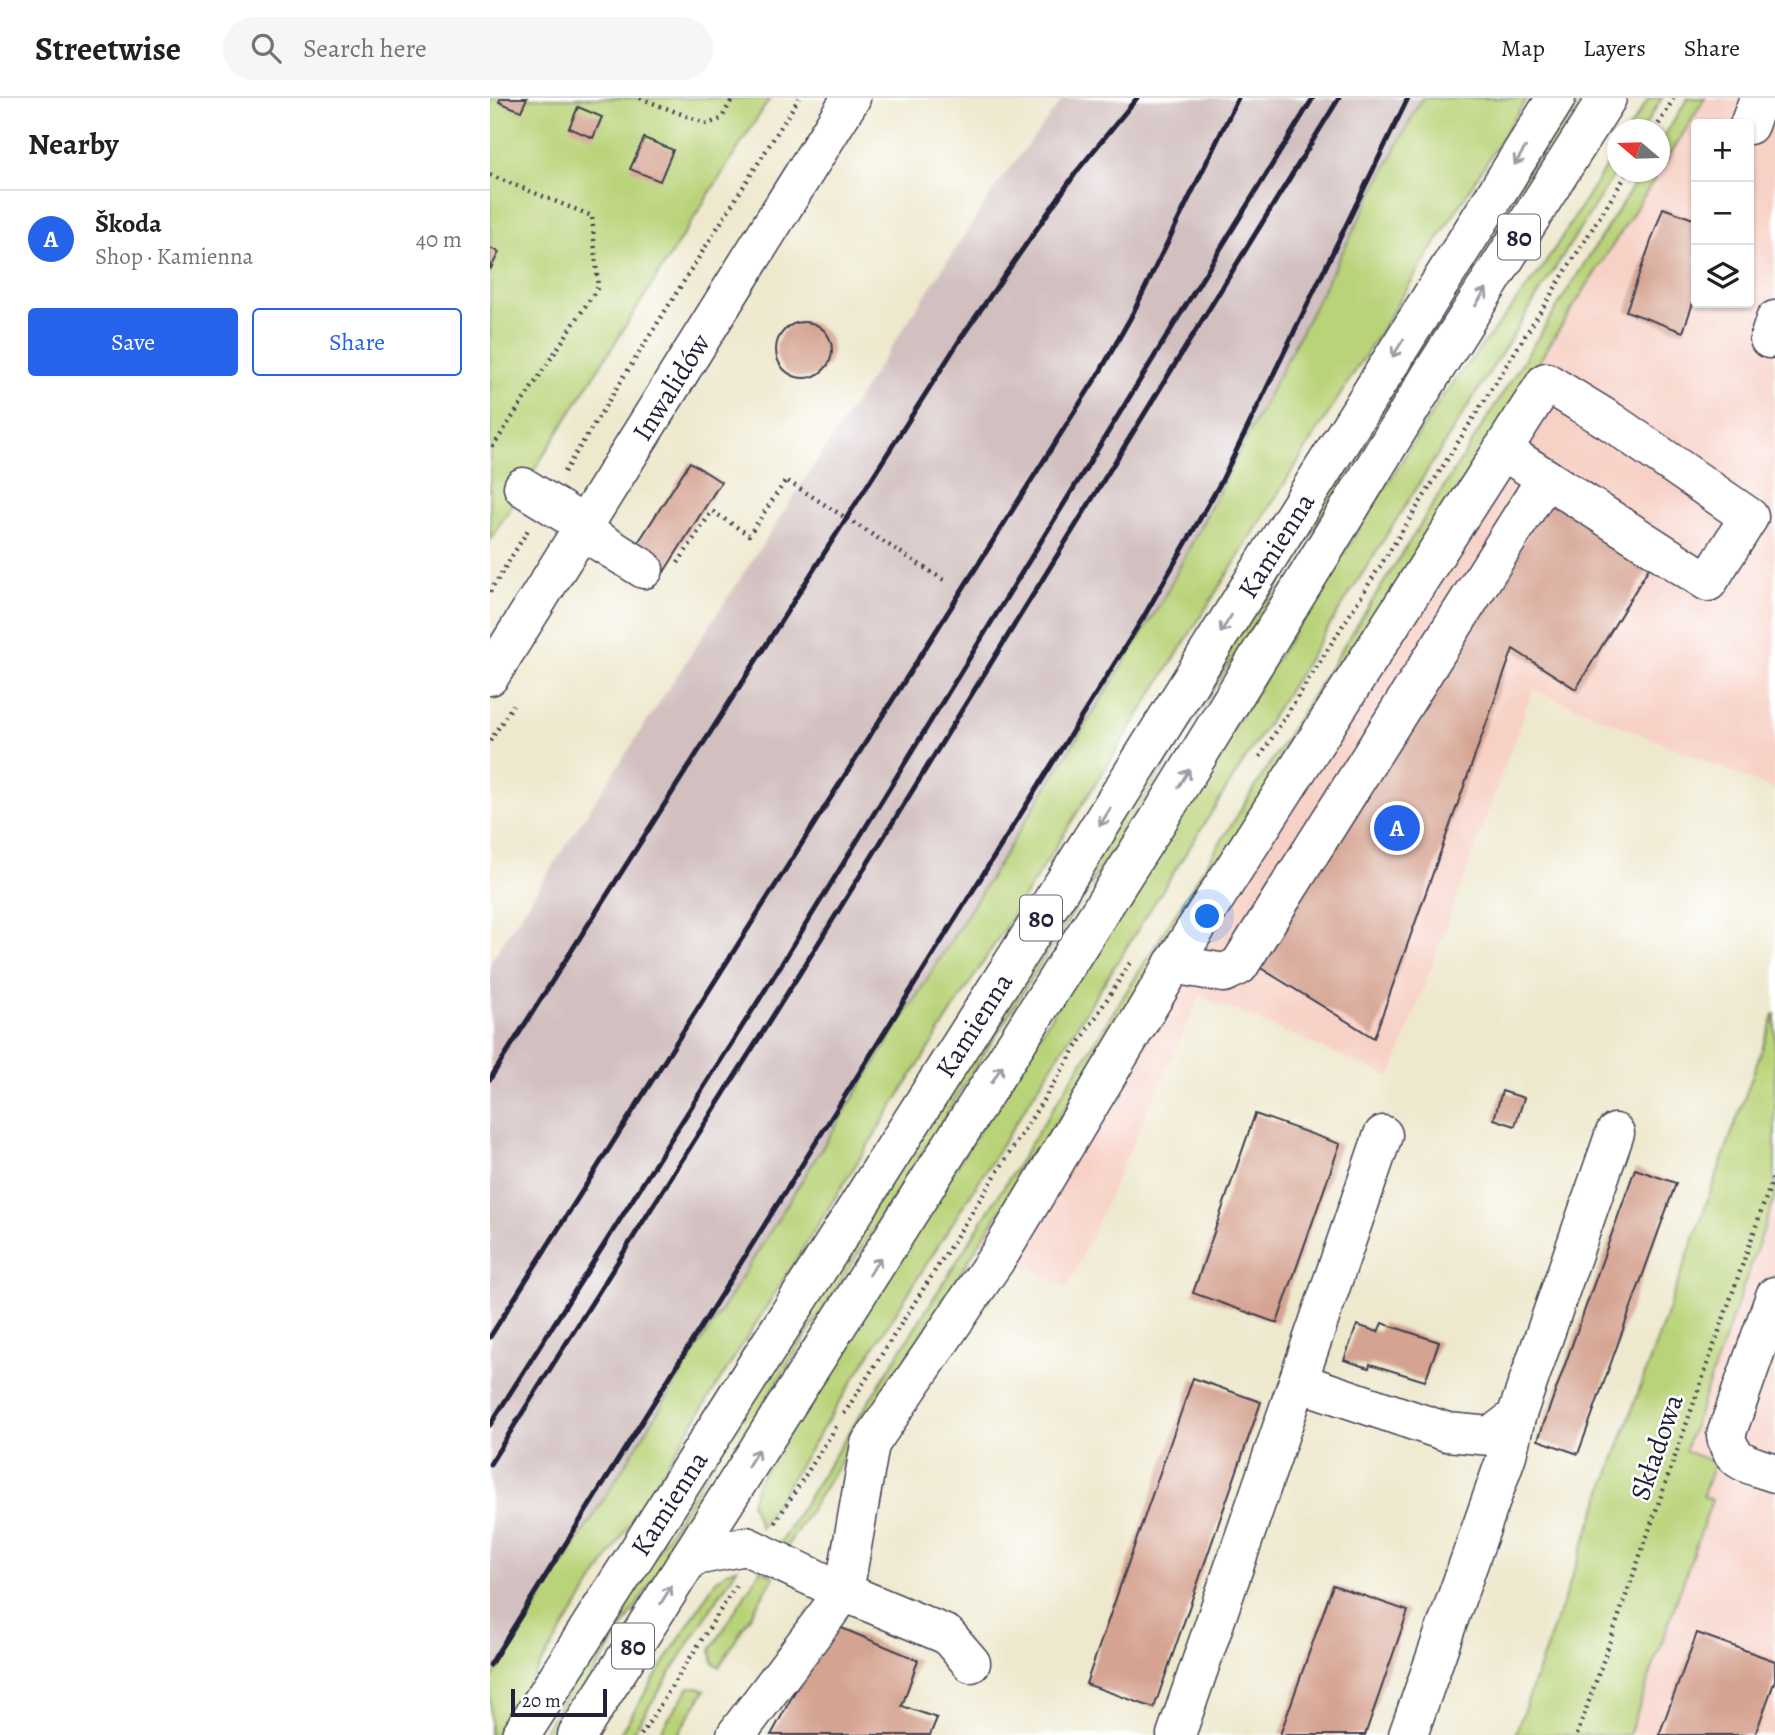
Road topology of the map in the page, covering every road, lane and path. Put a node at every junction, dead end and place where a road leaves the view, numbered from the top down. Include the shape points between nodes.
1 (640, 98) edge
2 (733, 98) edge
3 (799, 98) edge
4 (851, 98) edge
5 (1556, 98) edge
6 (1607, 98) edge
7 (1674, 98) edge
8 (1759, 98) edge
9 (1662, 119) edge
10 (1751, 119) edge
11 (490, 175) edge
12 (1502, 450) junction
13 (490, 451) edge
14 (1546, 478) junction
15 (534, 494) junction
16 (583, 528) junction
17 (644, 569) joint
18 (944, 580) dead end
19 (490, 592) edge
20 (490, 676) edge
21 (1173, 964) junction
22 (1615, 1133) dead end
23 (1383, 1135) dead end
24 (1775, 1172) edge
25 (1775, 1296) edge
26 (1298, 1382) junction
27 (1516, 1417) junction
28 (1775, 1473) edge
29 (729, 1495) junction
30 (746, 1546) junction
31 (690, 1557) junction
32 (844, 1592) junction
33 (971, 1663) dead end
34 (521, 1735) edge
35 (577, 1735) edge
36 (736, 1735) edge
37 (1176, 1735) edge
38 (1408, 1735) edge
39 (1577, 1735) edge

1 - 2 path via 707,124 721,119
3 - 15 path
4 - 16 main road, Inwalidów
5 -> 34 main road, Kamienna / 80 via 1074,867
29 -> 6 main road, Kamienna / 80 via 1155,826
7 - 9 path
8 - 10 main road
11 - 13 path via 592,216 598,287
12 - 14 main road
12 - 14 main road via 1546,382 1749,517 1708,582
12 - 21 main road
14 - 21 main road via 1239,966 1224,974
15 - 16 main road
15 - 19 path
16 - 17 main road
16 - 20 main road, Inwalidów
17 - 18 path via 665,582 712,512 749,535 786,480
21 - 32 main road via 1001,1252 870,1444
22 - 27 main road
23 - 26 main road
24 - 39 path, Składowa
25 - 28 main road via 1726,1434 1735,1459
26 - 27 main road via 1447,1432 1491,1436
26 - 37 main road
27 - 38 main road via 1507,1455
29 - 30 main road
29 - 31 main road, Kamienna / 80
30 - 31 main road
30 - 32 main road
35 -> 31 main road, Kamienna / 80
32 - 33 main road via 947,1635
32 - 36 main road

